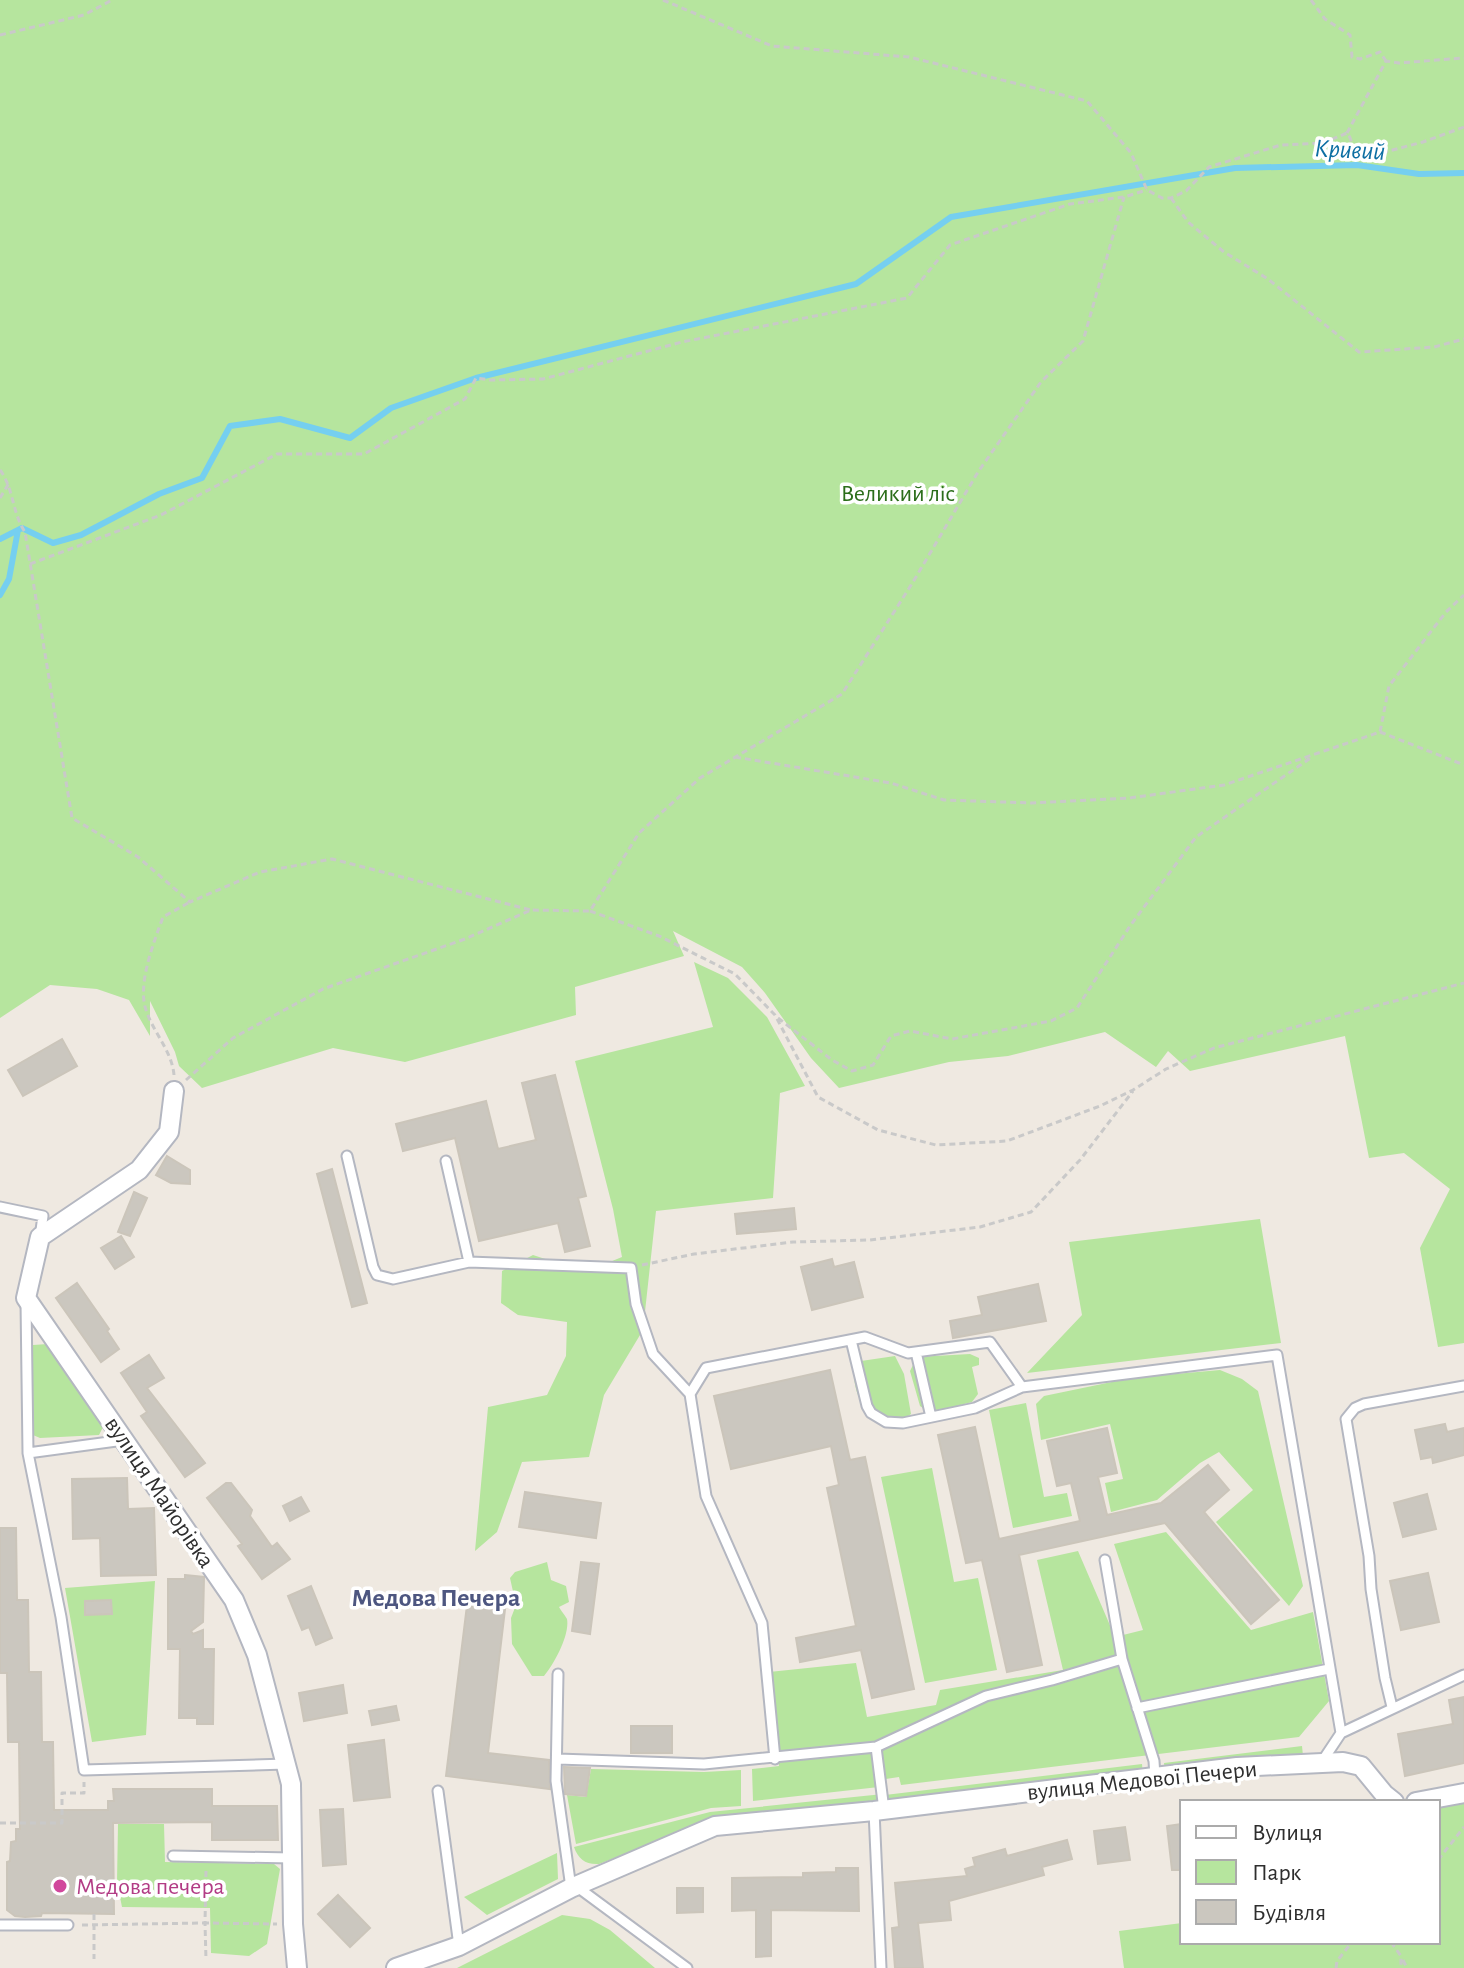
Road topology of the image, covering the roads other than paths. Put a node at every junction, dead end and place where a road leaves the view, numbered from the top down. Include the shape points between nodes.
1 (174, 1091) road end
2 (347, 1156) dead end
3 (446, 1161) dead end
4 (0, 1207) edge
5 (40, 1237) junction
6 (469, 1262) junction
7 (26, 1298) junction
8 (851, 1340) junction
9 (916, 1352) junction
10 (1464, 1386) edge
11 (1022, 1387) junction
12 (690, 1394) junction
13 (931, 1417) junction
14 (125, 1440) junction
15 (28, 1453) junction
16 (1105, 1560) dead end
17 (1122, 1659) junction
18 (1329, 1669) junction
19 (558, 1674) dead end
20 (1464, 1675) edge
21 (1392, 1707) junction
22 (1137, 1708) junction
23 (1341, 1733) junction
24 (876, 1747) junction
25 (558, 1759) junction
26 (775, 1759) junction
27 (1321, 1763) junction
28 (286, 1764) junction
29 (1155, 1777) junction
30 (438, 1791) dead end
31 (1464, 1793) edge
32 (1392, 1800) edge
33 (1427, 1800) edge
34 (879, 1810) junction
35 (173, 1856) dead end
36 (292, 1858) junction
37 (573, 1887) junction
38 (0, 1925) edge
39 (68, 1925) road end
40 (459, 1946) junction
41 (297, 1968) edge
42 (396, 1968) edge
43 (687, 1968) edge
44 (881, 1968) edge

1 - 5 street via 169,1132 139,1170
2 - 6 lane via 377,1275 393,1279
3 - 6 lane
4 - 5 lane via 43,1216
5 - 7 street
6 - 12 lane via 631,1268 636,1304 653,1354
7 - 14 street, вулиця Майорівка
7 - 15 lane
8 - 9 lane via 865,1337
8 - 12 lane via 706,1368
8 - 13 lane via 871,1413 894,1424
9 - 11 lane via 990,1342
9 - 13 lane
10 - 21 lane via 1364,1404 1346,1419
11 - 13 lane via 975,1408
11 - 18 lane via 1277,1355
12 - 26 lane via 706,1496 762,1623
14 - 15 lane
14 - 28 street, вулиця Майорівка via 234,1600 257,1655
15 - 28 lane via 84,1770
16 - 17 lane
17 - 22 lane
17 - 24 lane via 986,1696
18 - 22 lane
18 - 23 lane
19 - 25 lane
20 - 21 lane
21 - 23 lane
22 - 29 lane
23 - 27 lane
24 - 26 lane
24 - 34 lane
25 - 26 lane via 704,1764
25 - 37 lane via 556,1781
27 - 29 street, вулиця Медової Печери
27 - 32 street, вулиця Медової Печери via 1361,1766
28 - 36 street, вулиця Майорівка
29 - 34 street, вулиця Медової Печери
30 - 40 lane
31 - 33 street
34 - 37 street, вулиця Медової Печери via 715,1826
34 - 44 lane
35 - 36 lane
36 - 41 street, вулиця Майорівка
37 - 40 street, вулиця Медової Печери
37 - 43 lane
38 - 39 lane
40 - 42 street, вулиця Медової Печери

